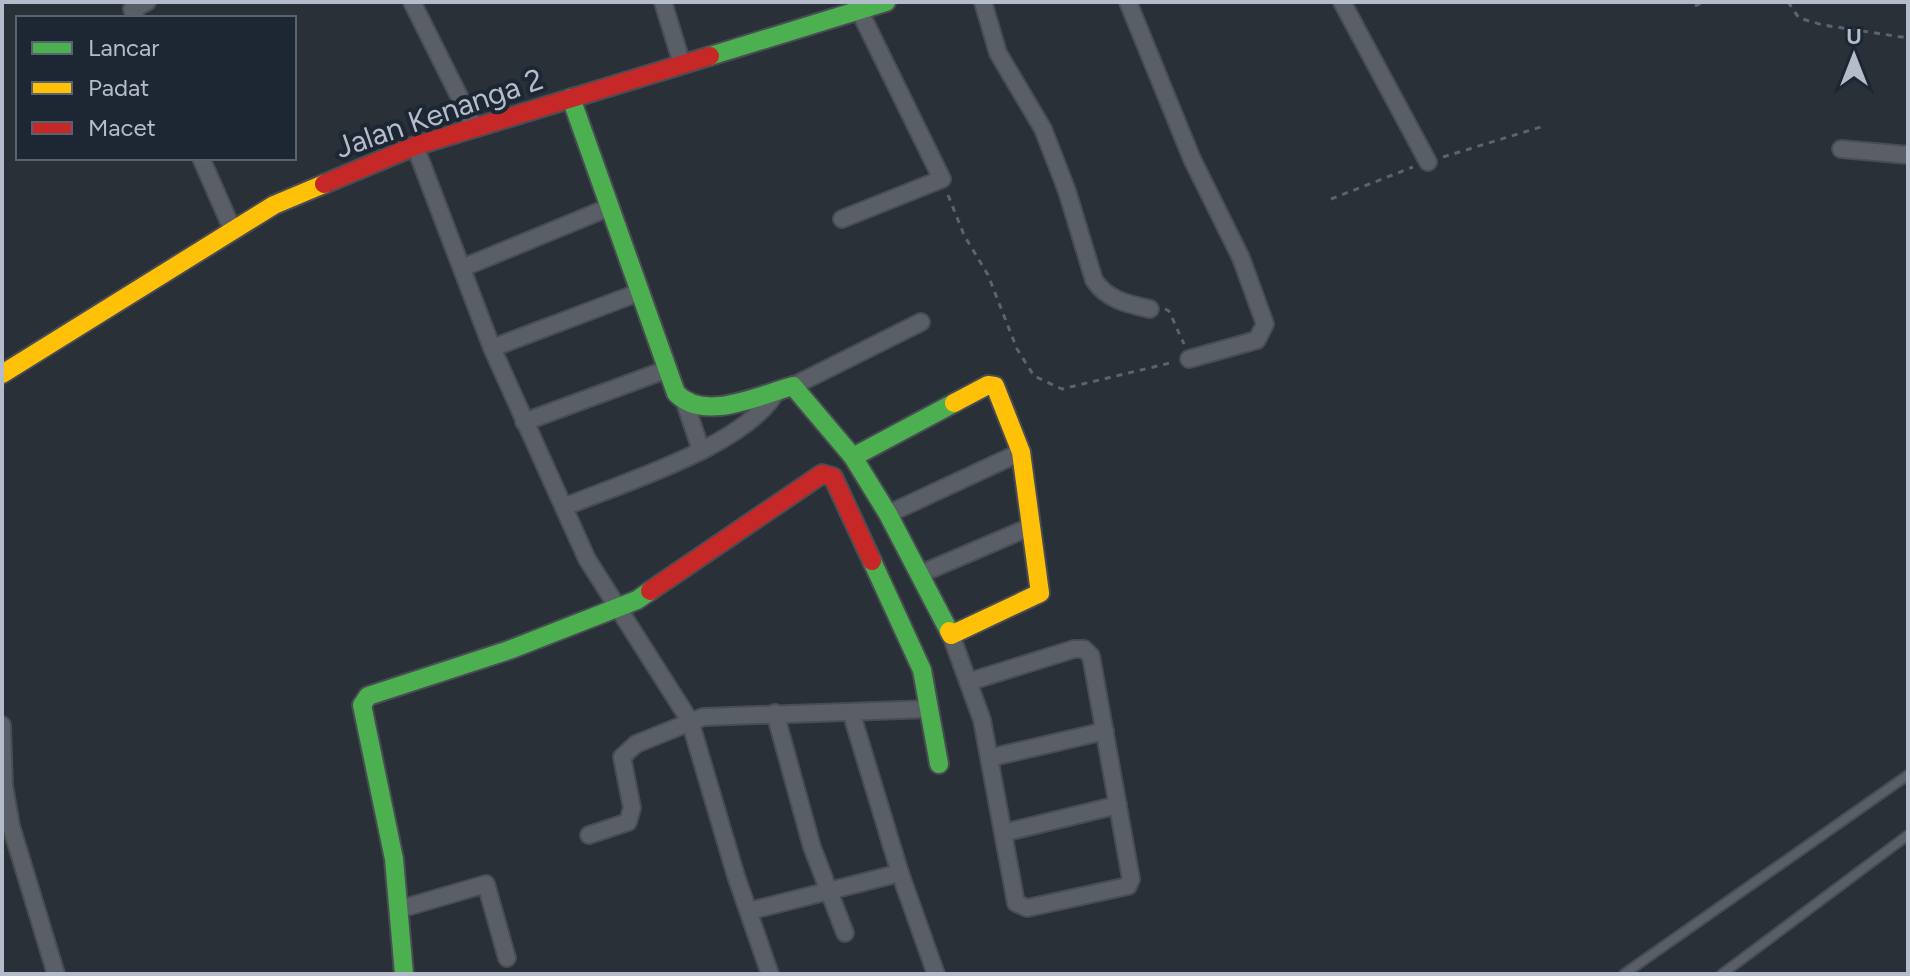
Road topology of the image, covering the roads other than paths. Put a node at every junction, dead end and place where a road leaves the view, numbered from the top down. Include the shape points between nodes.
1 (412, 2) edge
2 (663, 2) edge
3 (886, 2) edge
4 (983, 2) edge
5 (1128, 2) edge
6 (1342, 2) edge
7 (859, 10) junction
8 (682, 64) junction
9 (571, 98) junction
10 (475, 128) junction
11 (415, 146) junction
12 (1841, 149) dead end
13 (1908, 155) edge
14 (202, 160) edge
15 (1428, 162) road end
16 (610, 207) junction
17 (842, 219) dead end
18 (233, 231) junction
19 (462, 268) junction
20 (640, 292) junction
21 (1150, 309) road end
22 (921, 322) dead end
23 (492, 348) junction
24 (1189, 359) road end
25 (668, 369) junction
26 (2, 374) edge
27 (785, 388) junction
28 (685, 403) junction
29 (524, 422) junction
30 (701, 450) junction
31 (1021, 452) junction
32 (853, 457) junction
33 (564, 507) junction
34 (888, 514) junction
35 (1030, 527) junction
36 (920, 574) junction
37 (616, 607) junction
38 (951, 635) junction
39 (968, 682) junction
40 (929, 709) junction
41 (851, 712) junction
42 (775, 713) junction
43 (690, 721) junction
44 (2, 725) edge
45 (1105, 731) junction
46 (989, 758) junction
47 (939, 764) dead end
48 (1908, 775) edge
49 (1118, 805) junction
50 (1003, 833) junction
51 (589, 835) dead end
52 (1908, 835) edge
53 (900, 873) junction
54 (830, 892) junction
55 (400, 909) junction
56 (749, 911) junction
57 (845, 933) dead end
58 (507, 958) dead end
59 (56, 974) edge
60 (404, 974) edge
61 (770, 974) edge
62 (936, 974) edge
63 (1624, 974) edge
64 (1722, 974) edge

1 - 10 street
2 - 8 street
3 - 7 street, Jalan Kenanga 2
4 - 21 street via 998,53 1043,129 1063,178 1094,280 1116,300
5 - 24 street via 1265,324 1257,340
6 - 15 street
7 - 8 street, Jalan Kenanga 2
7 - 17 street via 942,179
8 - 9 street, Jalan Kenanga 2
9 - 10 street, Jalan Kenanga 2
9 - 16 street
10 - 11 street, Jalan Kenanga 2
11 - 18 street, Jalan Kenanga 2 via 305,189
11 - 19 street
12 - 13 street
14 - 18 street
16 - 19 street
16 - 20 street
18 - 26 street, Jalan Kenanga 2
19 - 23 street
20 - 23 street
20 - 25 street
22 - 27 street
23 - 29 street
25 - 28 street
25 - 29 street
27 - 28 street via 703,409
27 - 30 street via 751,423
27 - 32 street
28 - 30 street
29 - 33 street
30 - 33 street
31 - 32 street via 992,384
31 - 34 street
31 - 35 street
32 - 34 street
33 - 37 street
34 - 36 street
35 - 36 street
35 - 38 street via 1040,593
36 - 38 street
37 - 40 street via 637,600 829,474 922,670
37 - 43 street
37 - 55 street via 509,650 368,696 362,705 381,780
38 - 39 street
39 - 45 street via 1084,649 1091,656
39 - 46 street
40 - 41 street
40 - 47 street
41 - 42 street
41 - 53 street
42 - 43 street
42 - 54 street
43 - 51 street via 625,751 631,816 623,826
43 - 56 street
44 - 59 street via 11,826
45 - 46 street
45 - 49 street
46 - 50 street
48 - 63 lane
49 - 50 street
49 - 50 street via 1131,879 1123,888 1021,907
52 - 64 lane
53 - 54 street
53 - 62 street
54 - 56 street
54 - 57 street
55 - 58 street via 486,884
55 - 60 street
56 - 61 street

